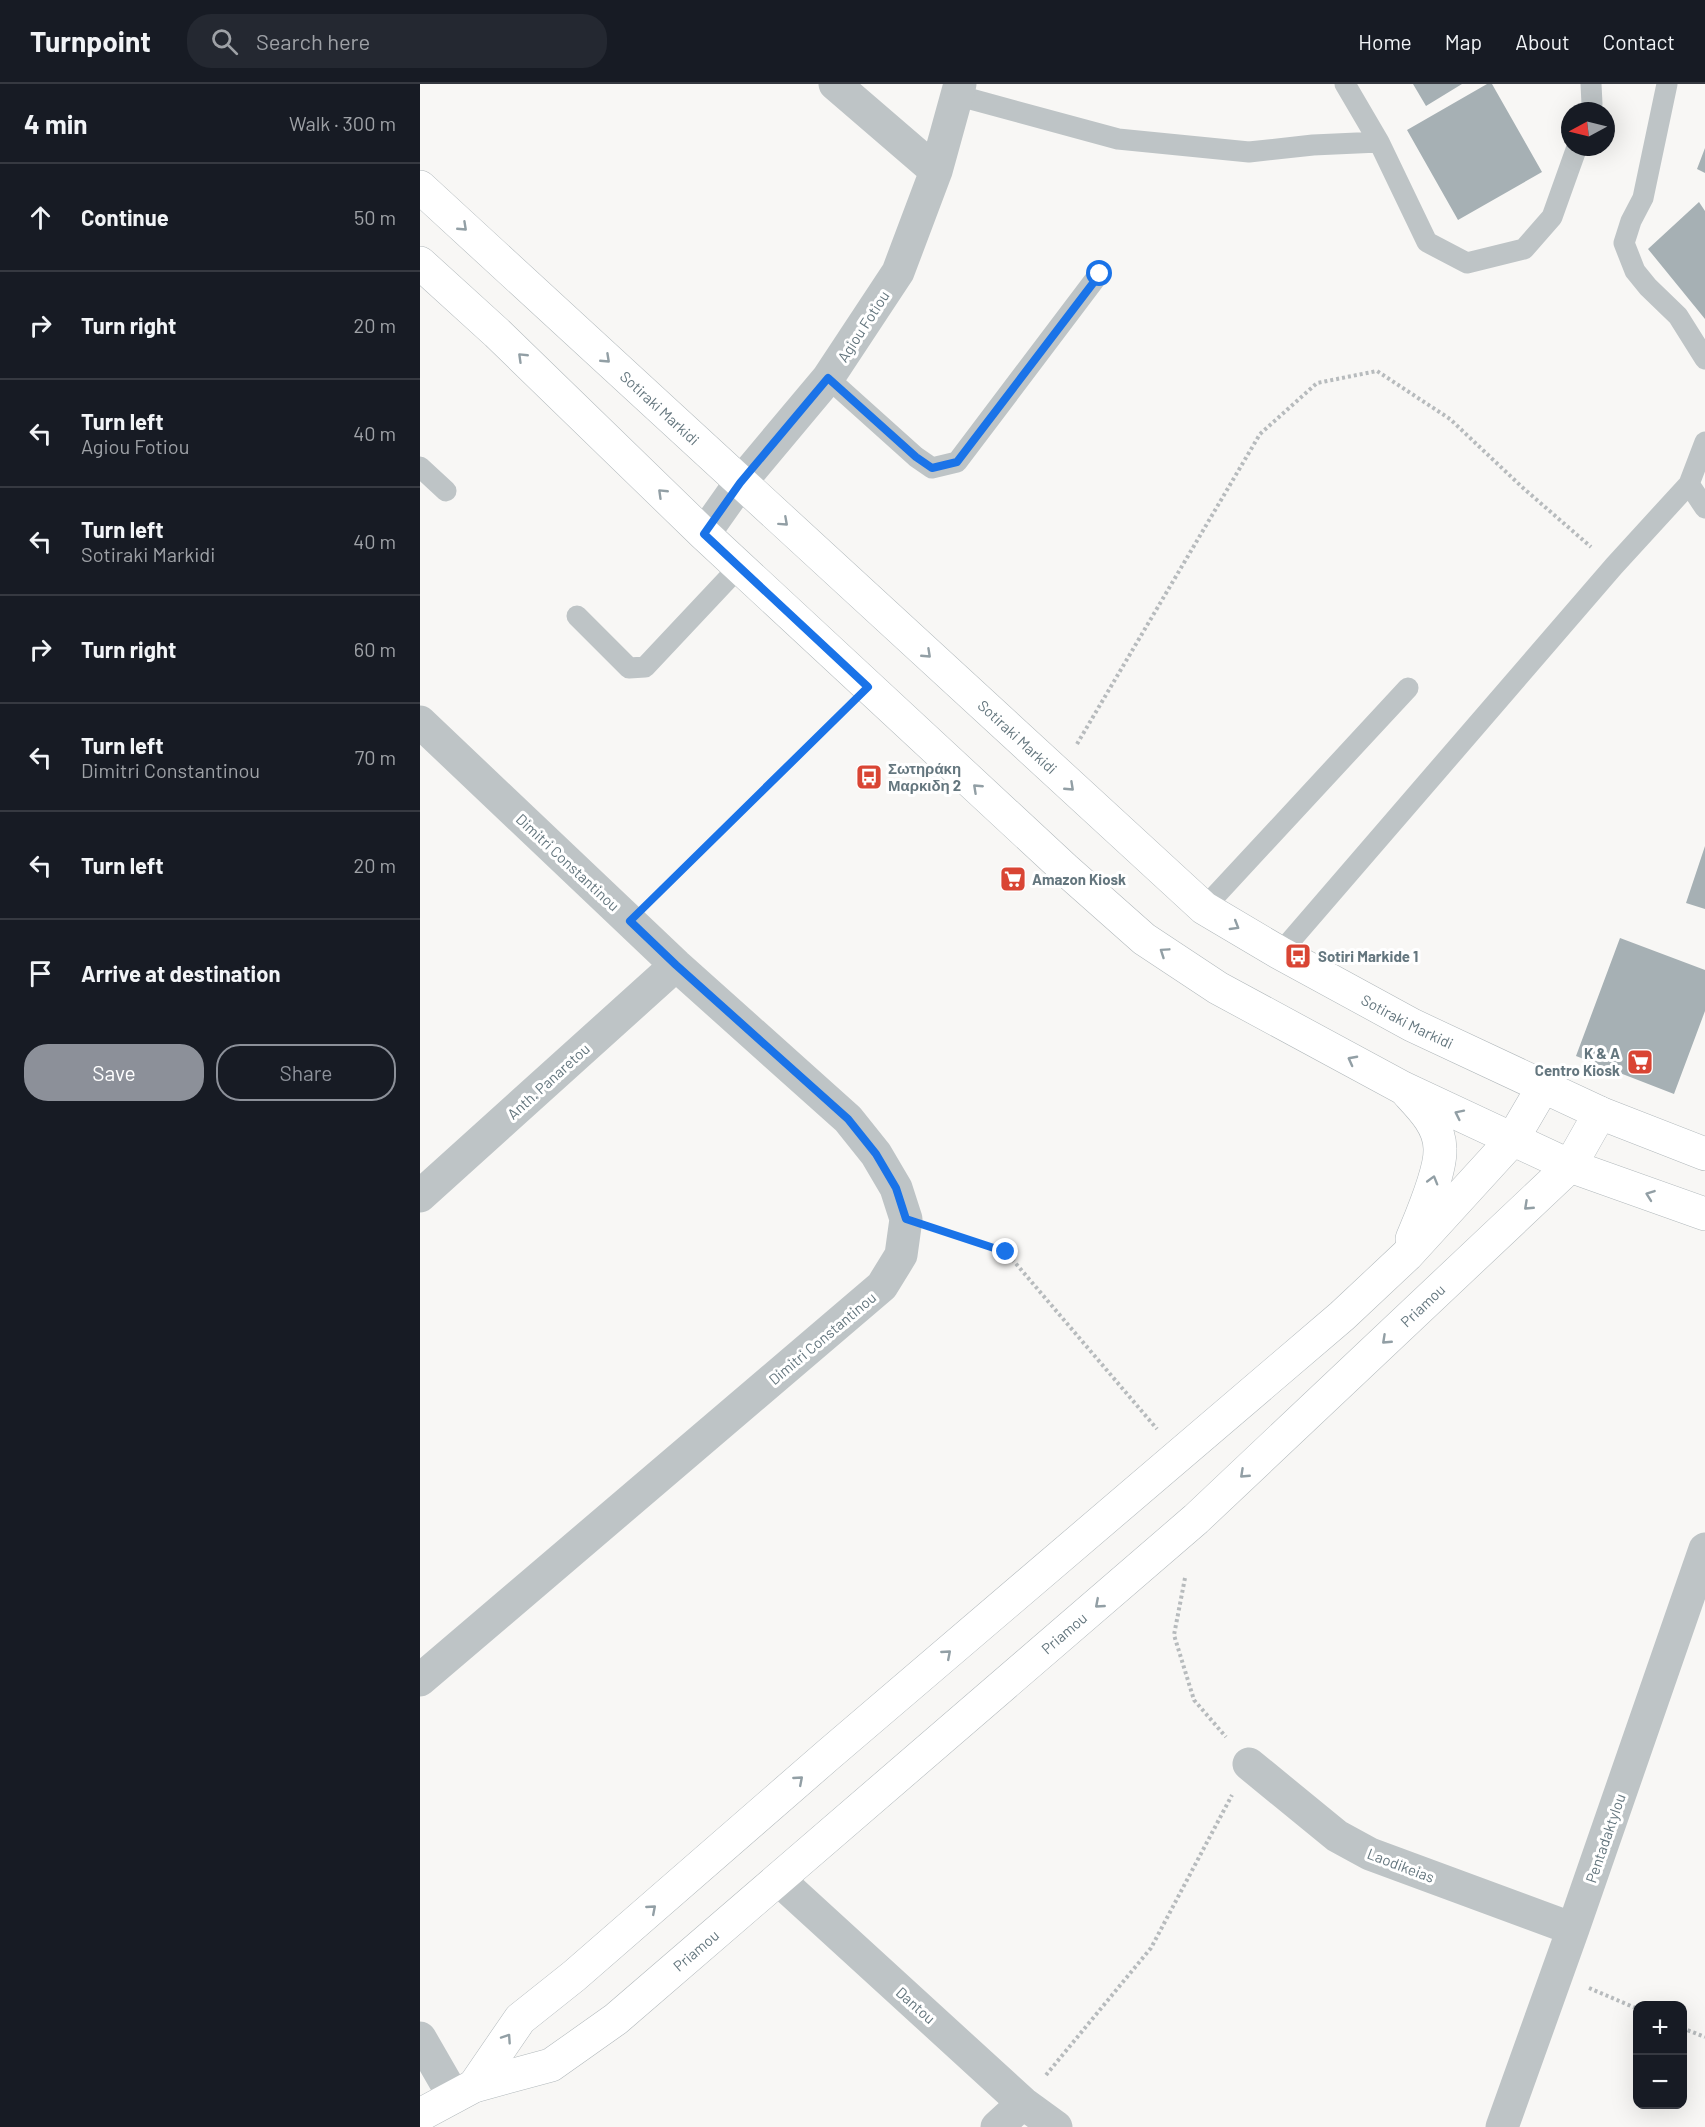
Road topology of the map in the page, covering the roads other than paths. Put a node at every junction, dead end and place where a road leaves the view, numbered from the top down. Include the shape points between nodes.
1 (835, 84) edge
2 (1345, 84) edge
3 (1591, 84) edge
4 (1667, 84) edge
5 (958, 89) edge
6 (1592, 102) edge
7 (1379, 142) junction
8 (1574, 156) edge
9 (936, 171) junction
10 (420, 187) edge
11 (424, 274) edge
12 (1100, 274) dead end
13 (1705, 359) edge
14 (828, 378) junction
15 (1705, 442) edge
16 (420, 467) edge
17 (740, 483) junction
18 (1689, 484) junction
19 (446, 491) dead end
20 (1705, 508) edge
21 (704, 534) junction
22 (739, 567) junction
23 (577, 616) dead end
24 (1408, 688) dead end
25 (420, 722) edge
26 (1204, 908) junction
27 (1280, 953) junction
28 (676, 965) junction
29 (1543, 1087) junction
30 (1403, 1088) junction
31 (1600, 1113) junction
32 (1512, 1140) junction
33 (1705, 1154) edge
34 (1570, 1166) junction
35 (420, 1196) edge
36 (1705, 1214) edge
37 (1407, 1255) junction
38 (1705, 1548) edge
39 (420, 1680) edge
40 (1249, 1764) road end
41 (779, 1880) junction
42 (1573, 1929) junction
43 (420, 2038) edge
44 (464, 2092) junction
45 (1023, 2103) junction
46 (420, 2115) edge
47 (997, 2127) edge
48 (1056, 2127) edge
49 (1502, 2127) edge

1 - 9 street
2 - 7 lane
3 - 6 lane
4 - 13 lane via 1643,198 1624,243 1635,271 1678,316
5 - 7 lane via 1118,139 1249,152
5 - 9 street, Agiou Fotiou
7 - 8 lane via 1427,242 1467,262 1524,249 1552,217
9 - 14 street, Agiou Fotiou via 898,272
10 -> 17 street, Sotiraki Markidi
21 -> 11 street via 497,333
12 - 14 lane via 957,462 932,468
14 - 17 street, Agiou Fotiou
15 - 18 lane
16 - 19 lane
17 - 21 street, Agiou Fotiou
17 -> 26 street, Sotiraki Markidi
18 - 20 lane
18 - 27 lane
21 - 22 street
22 - 23 lane via 645,667 629,668
30 -> 22 street via 1218,988 1144,939
24 - 26 lane
25 - 28 street, Dimitri Constantinou
26 -> 27 street, Sotiraki Markidi
27 - 29 street, Sotiraki Markidi via 1412,1025
28 - 35 street, Anth. Panaretou
28 - 39 street, Dimitri Constantinou via 848,1119 876,1154 896,1188 906,1219 901,1255 882,1286
29 - 31 street, Sotiraki Markidi
29 - 32 street, Priamou
32 -> 30 street
37 -> 30 street via 1434,1180 1440,1149 1435,1127
31 - 33 street, Sotiraki Markidi
31 - 34 street, Priamou
32 - 34 street
32 - 37 street, Priamou
36 -> 34 street
34 -> 41 street, Priamou via 1196,1520
44 -> 37 street, Priamou via 520,2019 1342,1316
38 - 42 street, Pentadaktylou
40 - 42 street, Laodikeias via 1337,1836 1370,1854
41 - 44 street, Priamou via 616,2019 551,2065
41 - 45 street, Dantou
42 - 49 street, Pentadaktylou
43 - 44 street
44 - 46 street, Priamou
45 - 47 street
45 - 48 street, Dantou

